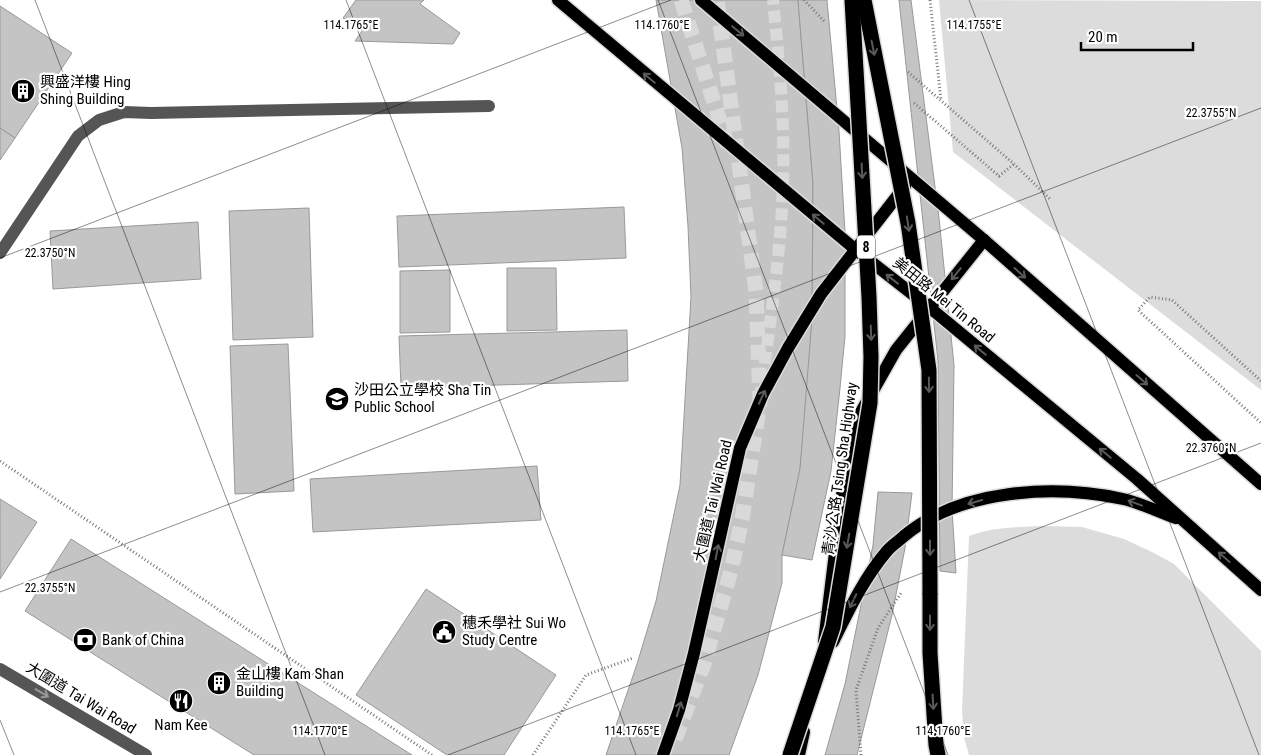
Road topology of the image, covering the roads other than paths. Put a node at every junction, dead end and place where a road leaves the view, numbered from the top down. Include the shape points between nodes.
1 (558, 0) edge
2 (700, 0) edge
3 (852, 0) edge
4 (864, 0) edge
5 (489, 106) dead end
6 (911, 178) junction
7 (984, 240) junction
8 (856, 250) junction
9 (0, 253) edge
10 (929, 307) junction
11 (1261, 484) edge
12 (1181, 520) junction
13 (1261, 590) edge
14 (821, 668) junction
15 (0, 669) edge
16 (146, 755) edge
17 (662, 755) edge
18 (790, 755) edge
19 (798, 755) edge
20 (938, 755) edge

8 -> 1 main road, 美田路 Mei Tin Road
2 -> 6 main road
3 -> 18 highway, 青沙公路 Tsing Sha Highway / 8, bridge via 869,298 870,403 833,627
4 -> 20 highway, bridge via 908,223 929,370 930,653
5 - 9 street via 124,112 99,120 78,136
6 - 7 main road
6 - 8 main road, 大圍道 Tai Wai Road
7 -> 10 main road
7 -> 11 main road
10 -> 8 main road, 美田路 Mei Tin Road
17 -> 8 main road, 大圍道 Tai Wai Road via 679,710 694,653 740,448 763,394 788,348 821,294
12 -> 10 main road, 美田路 Mei Tin Road via 1137,479
10 - 14 main road via 896,350 861,412 844,479
13 -> 12 main road, 美田路 Mei Tin Road
12 -> 14 main road via 1124,500 1080,492 1035,492 992,497 947,510 920,523 888,549 859,588
14 - 19 main road
15 -> 16 street, 大圍道 Tai Wai Road

